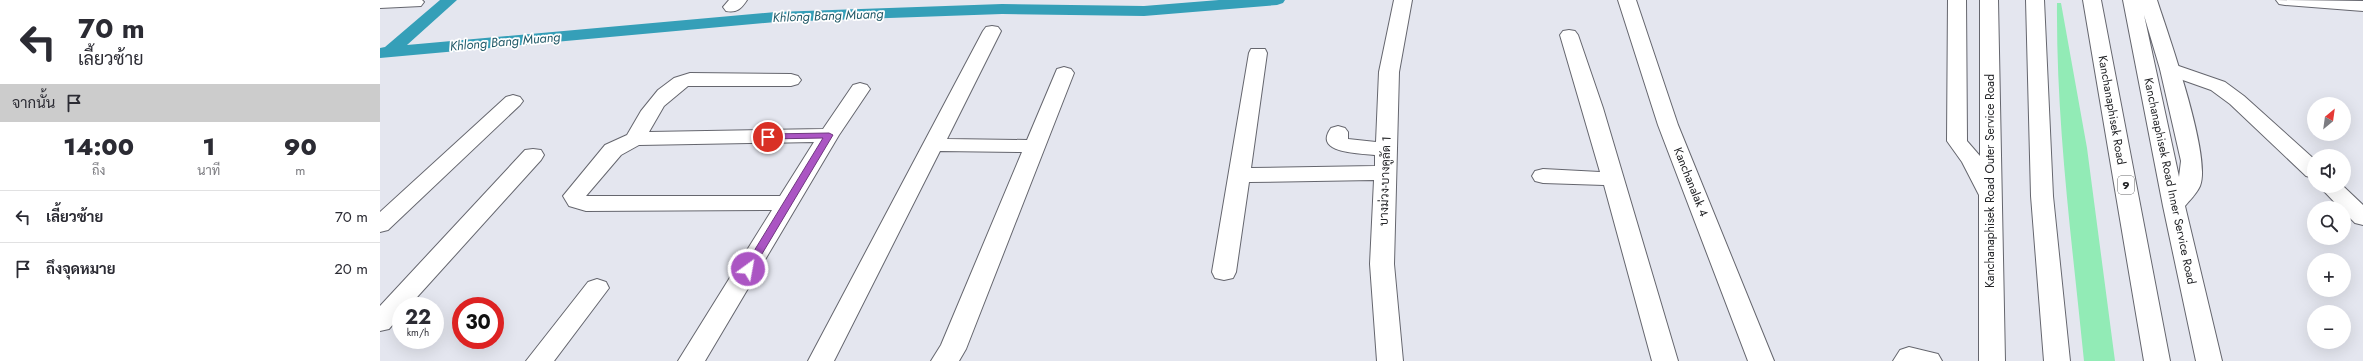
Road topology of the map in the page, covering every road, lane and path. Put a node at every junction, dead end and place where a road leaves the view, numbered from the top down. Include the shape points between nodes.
1 (1627, 0) edge
2 (1957, 0) edge
3 (2285, 0) edge
4 (1403, 1) edge
5 (415, 2) dead end
6 (1989, 2) edge
7 (2035, 2) edge
8 (2138, 3) edge
9 (2093, 4) edge
10 (391, 6) edge
11 (2363, 6) edge
12 (992, 31) dead end
13 (1569, 35) dead end
14 (1258, 53) dead end
15 (2170, 69) junction
16 (1064, 73) dead end
17 (791, 80) dead end
18 (860, 89) dead end
19 (513, 101) dead end
20 (1338, 132) dead end
21 (829, 135) junction
22 (635, 139) junction
23 (933, 145) junction
24 (1036, 146) junction
25 (1387, 150) junction
26 (533, 155) dead end
27 (2307, 165) edge
28 (1386, 173) junction
29 (1239, 175) junction
30 (1543, 176) dead end
31 (1612, 179) junction
32 (2337, 193) edge
33 (1990, 196) junction
34 (789, 203) junction
35 (2174, 206) junction
36 (2363, 218) edge
37 (380, 225) edge
38 (1224, 272) dead end
39 (597, 288) dead end
40 (391, 299) edge
41 (380, 322) edge
42 (540, 361) edge
43 (691, 361) edge
44 (821, 361) edge
45 (944, 361) edge
46 (1390, 361) edge
47 (1665, 361) edge
48 (1761, 361) edge
49 (1906, 361) edge
50 (1929, 361) edge
51 (1992, 361) edge
52 (2057, 361) edge
53 (2157, 361) edge
54 (2209, 361) edge

1 - 48 main road, Kanchanalak 4 via 1668,125
2 - 33 main road via 1957,140 1972,160
3 - 11 main road
4 - 25 main road, บางม่วง-บางคูลัด 1 via 1389,72
5 - 10 main road
6 - 33 main road, Kanchanaphisek Road Outer Service Road
7 - 52 main road via 2042,196
8 - 15 main road
8 - 35 main road, Kanchanaphisek Road Inner Service Road
9 - 53 main road, Kanchanaphisek Road / 9
12 - 23 main road
13 - 31 main road via 1594,108
14 - 29 main road
15 - 27 main road via 2218,86 2237,100
15 - 35 main road via 2192,161 2189,186
16 - 24 main road
17 - 22 main road via 681,81 672,86 642,124
18 - 21 main road
19 - 37 main road
20 - 25 main road via 1338,143
21 - 22 main road
21 - 34 main road
22 - 34 main road via 612,150 574,196 577,201 586,204
23 - 24 main road
23 - 44 main road
24 - 45 main road via 953,349
25 - 28 main road, บางม่วง-บางคูลัด 1
26 - 40 main road
28 - 29 main road
28 - 46 main road, บางม่วง-บางคูลัด 1 via 1382,264
29 - 38 main road
30 - 31 main road
31 - 47 main road
32 - 36 main road
33 - 51 main road, Kanchanaphisek Road Outer Service Road
34 - 43 main road
35 - 54 main road, Kanchanaphisek Road Inner Service Road
39 - 42 main road
40 - 41 main road
49 - 50 main road via 1909,357

